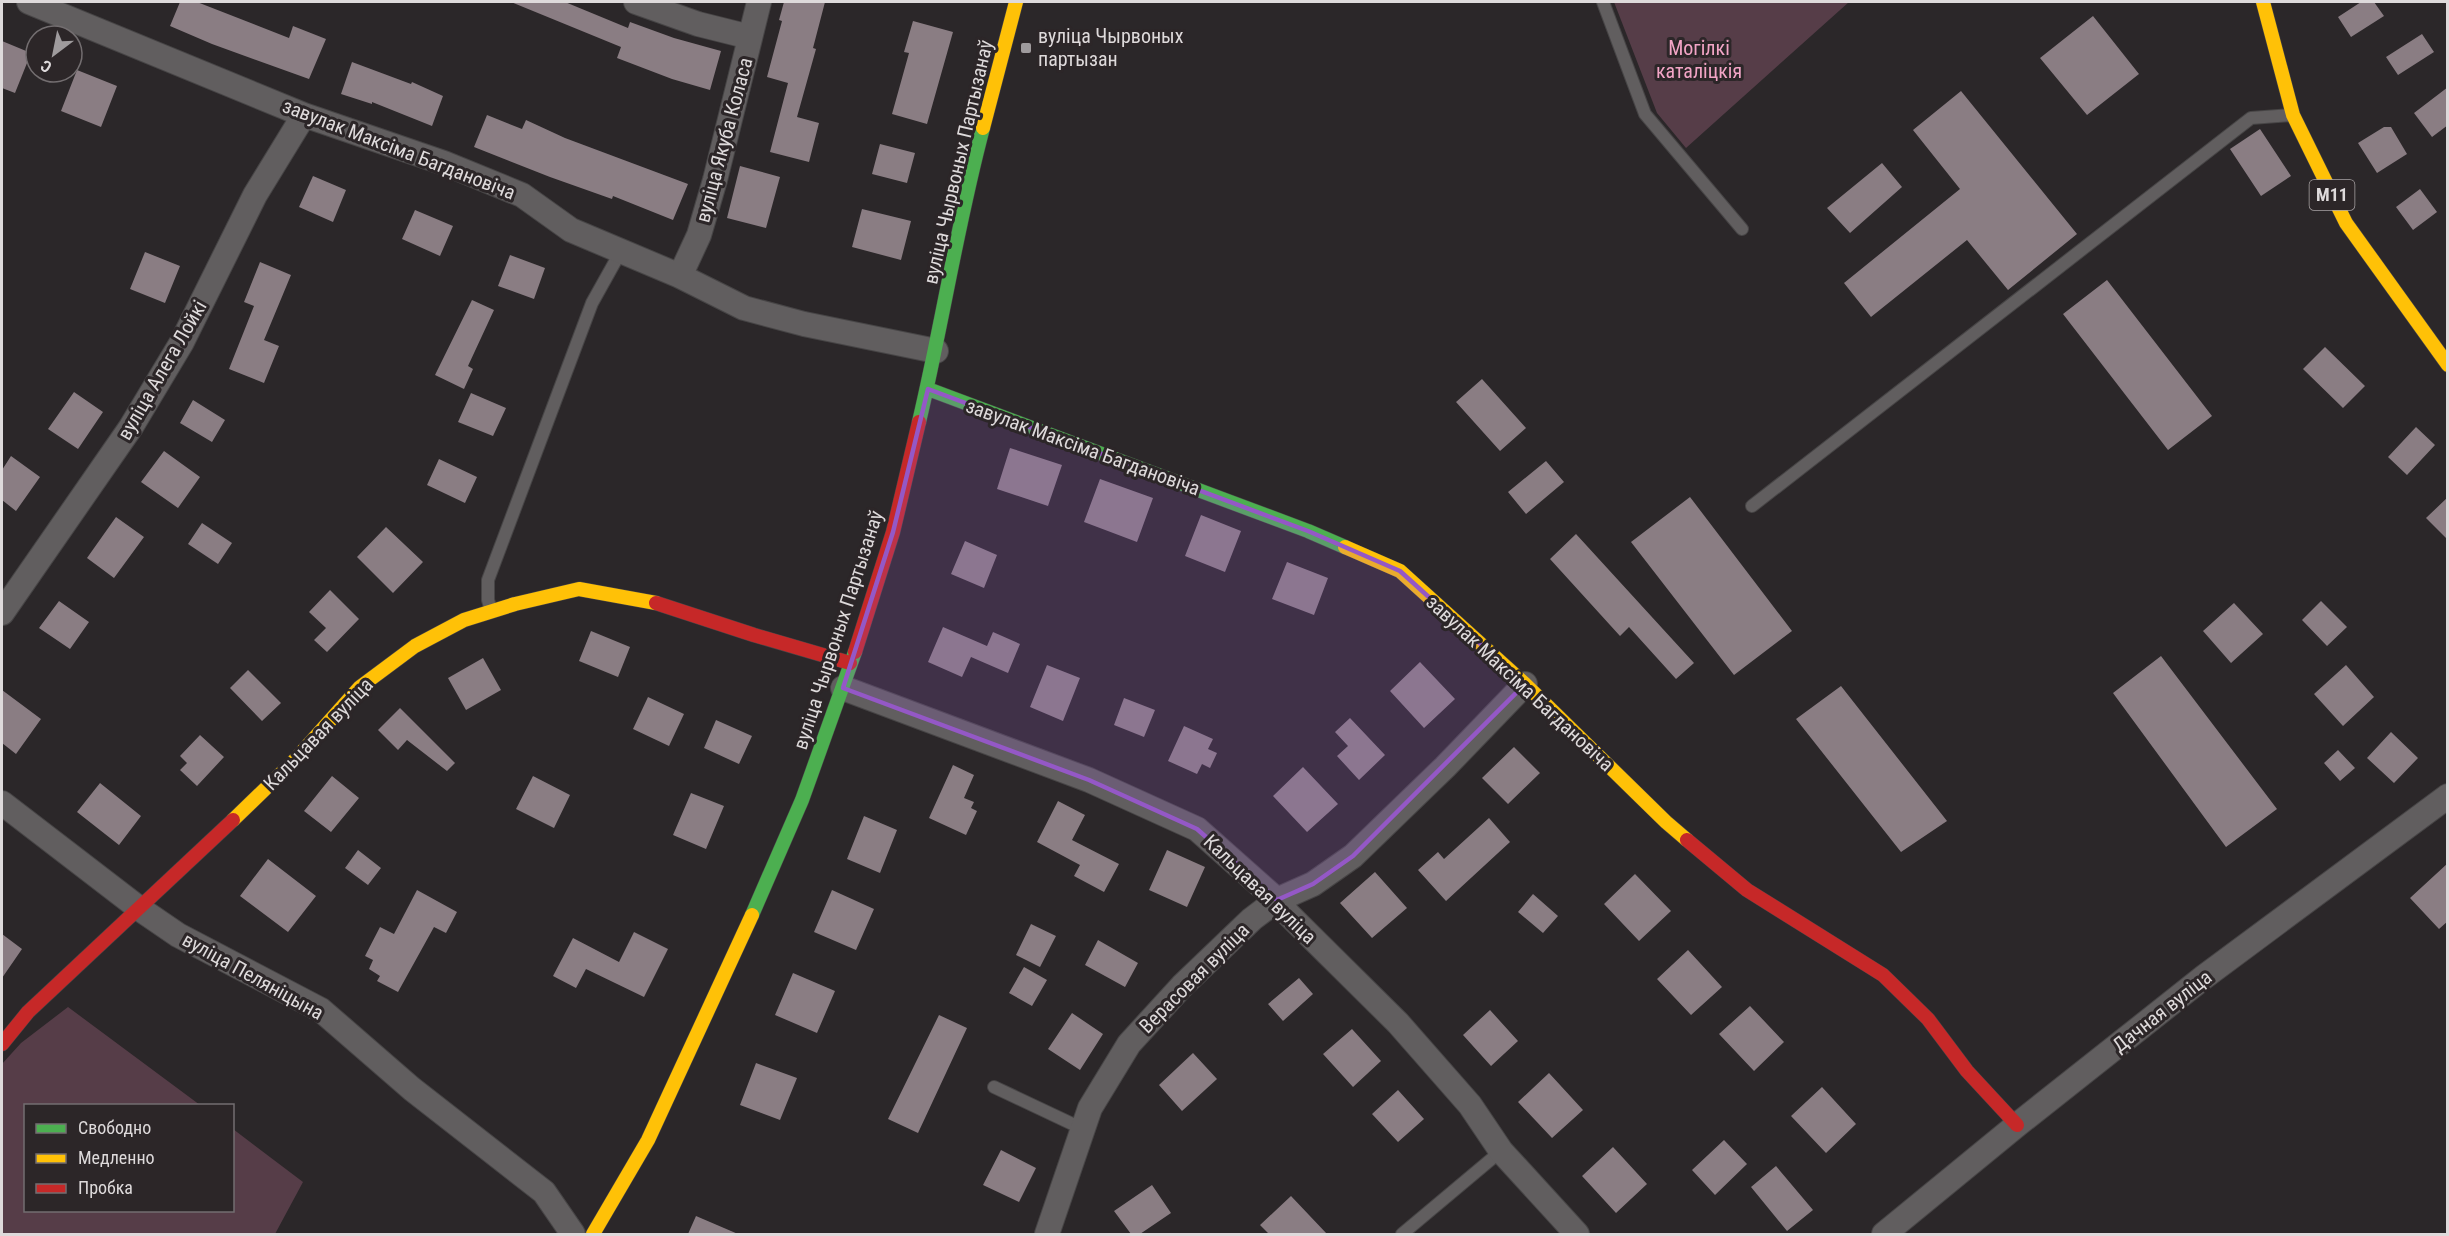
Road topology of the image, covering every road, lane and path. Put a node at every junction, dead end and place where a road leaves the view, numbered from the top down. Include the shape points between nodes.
1 (29, 2) edge
2 (636, 2) edge
3 (759, 2) edge
4 (1016, 2) edge
5 (1603, 2) edge
6 (2263, 2) edge
7 (750, 37) junction
8 (304, 115) junction
9 (2293, 115) junction
10 (1742, 229) dead end
11 (621, 251) junction
12 (680, 276) junction
13 (936, 351) junction
14 (2448, 365) edge
15 (928, 388) junction
16 (1752, 506) dead end
17 (491, 611) junction
18 (2, 614) edge
19 (849, 663) junction
20 (1525, 684) junction
21 (843, 688) junction
22 (2448, 796) edge
23 (2, 802) edge
24 (1277, 900) junction
25 (140, 909) junction
26 (2, 1044) edge
27 (994, 1087) dead end
28 (2017, 1125) junction
29 (1083, 1130) junction
30 (1501, 1151) junction
31 (573, 1234) edge
32 (593, 1234) edge
33 (1047, 1234) edge
34 (1402, 1234) edge
35 (1576, 1234) edge
36 (1884, 1234) edge

1 - 8 street, завулак Максіма Багдановіча
2 - 7 street
3 - 7 street, вуліца Якуба Коласа
4 - 13 main road, вуліца Чырвоных Партызанаў via 968,184
5 - 10 lane via 1646,114
6 - 9 main road, М11
7 - 12 street, вуліца Якуба Коласа via 699,235
8 - 11 street, завулак Максіма Багдановіча via 444,163 522,195 571,230
8 - 18 street, вуліца Алега Лойкі via 255,195 182,342 131,427
9 - 14 main road, М11 via 2346,223
9 - 16 lane via 2251,118
11 - 12 street, завулак Максіма Багдановіча
11 - 17 lane via 592,303 488,580
12 - 13 street, завулак Максіма Багдановіча via 744,308
13 - 15 main road, вуліца Чырвоных Партызанаў
15 - 19 main road, вуліца Чырвоных Партызанаў via 893,532
15 - 20 main road, завулак Максіма Багдановіча via 1308,531 1400,571
17 - 19 main road, Кальцавая вуліца via 579,589 663,604
17 - 25 main road, Кальцавая вуліца via 464,620 415,646 360,687 294,761
19 - 21 main road, вуліца Чырвоных Партызанаў
20 - 24 street, Верасовая вуліца via 1353,856 1313,884
20 - 28 main road, завулак Максіма Багдановіча via 1666,822 1746,890 1883,975 1928,1019 1967,1071
21 - 24 street, Кальцавая вуліца via 1089,780 1197,829
21 - 32 main road, вуліца Чырвоных Партызанаў via 802,800 754,911 648,1140
22 - 28 street, Дачная вуліца via 2204,977
23 - 25 street, вуліца Пеляніцына
24 - 29 street, Верасовая вуліца via 1182,986 1129,1044 1090,1108
24 - 30 street, Кальцавая вуліца via 1470,1105
25 - 26 main road, Кальцавая вуліца via 28,1012
25 - 31 street, вуліца Пеляніцына via 178,935 321,1010 412,1089 544,1192
27 - 29 lane
28 - 36 street, Дачная вуліца
29 - 33 street, Верасовая вуліца
30 - 34 lane
30 - 35 street, Кальцавая вуліца

